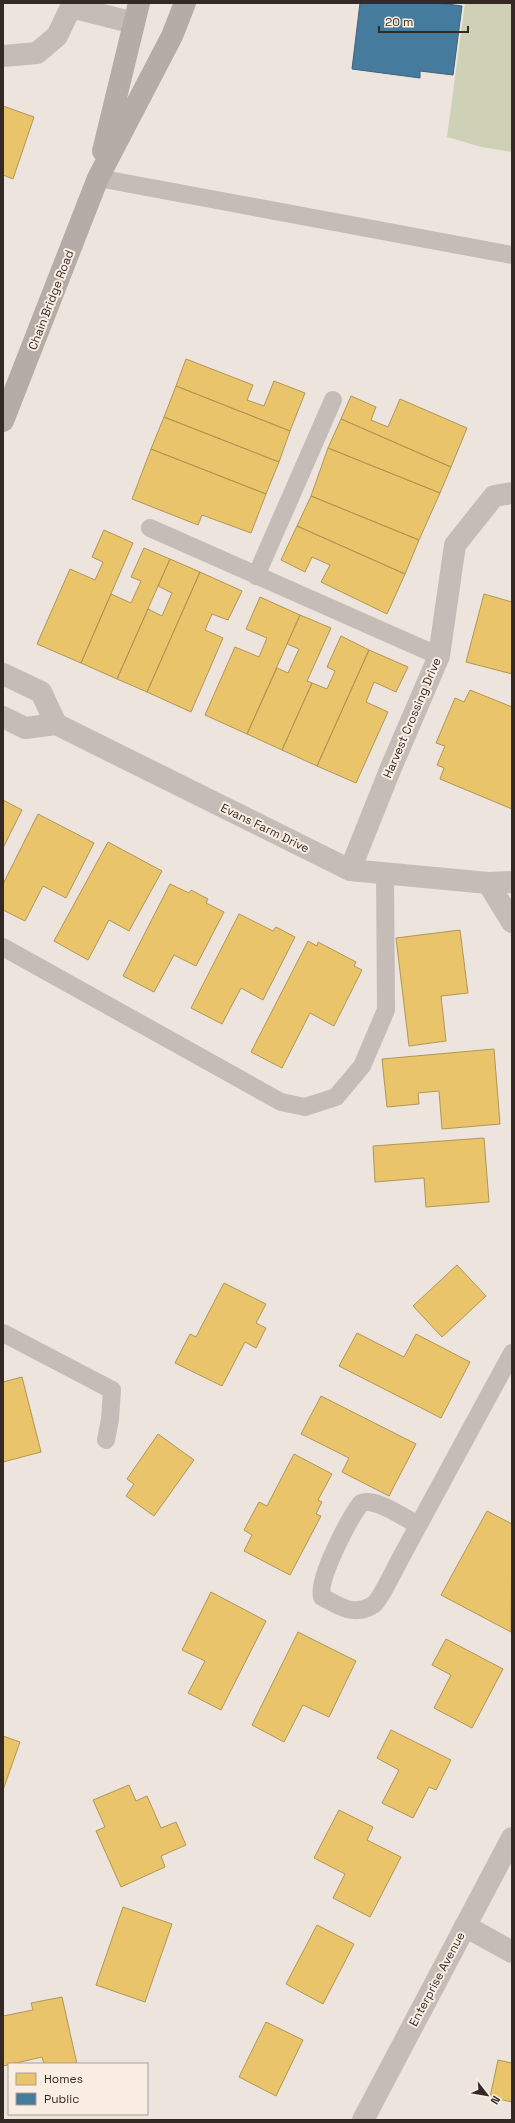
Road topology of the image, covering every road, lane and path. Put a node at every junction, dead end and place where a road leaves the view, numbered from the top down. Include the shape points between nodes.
1 (184, 3) edge
2 (71, 5) edge
3 (136, 13) edge
4 (3, 56) edge
5 (98, 178) junction
6 (512, 255) edge
7 (332, 400) dead end
8 (3, 421) edge
9 (512, 493) edge
10 (150, 528) dead end
11 (256, 576) junction
12 (440, 656) junction
13 (3, 674) edge
14 (3, 717) edge
15 (56, 724) junction
16 (350, 870) junction
17 (385, 873) junction
18 (512, 882) edge
19 (488, 883) junction
20 (512, 922) edge
21 (3, 947) edge
22 (3, 1333) edge
23 (512, 1353) edge
24 (106, 1440) dead end
25 (418, 1525) junction
26 (512, 1838) edge
27 (465, 1926) junction
28 (512, 1952) edge
29 (363, 2120) edge

1 - 5 main road, Chain Bridge Road via 172,36
2 - 3 street
2 - 4 street via 57,36 37,52
3 - 5 main road, Chain Bridge Road
5 - 6 lane
5 - 8 main road, Chain Bridge Road
7 - 11 lane
9 - 12 street, Harvest Crossing Drive via 494,496 455,545
10 - 11 lane
11 - 12 lane
12 - 16 street, Harvest Crossing Drive
13 - 15 street via 41,692
14 - 15 street via 25,728
15 - 16 street, Evans Farm Drive
16 - 17 street, Evans Farm Drive
17 - 19 street, Evans Farm Drive
17 - 21 lane via 386,1010 362,1066 336,1097 305,1106 281,1102
18 - 19 street, Evans Farm Drive
19 - 20 street
22 - 24 lane via 112,1390
23 - 25 lane
25 - 25 lane via 375,1604 361,1611 354,1611 322,1597 324,1572 361,1503 368,1501 379,1504
26 - 27 street, Enterprise Avenue
27 - 28 street
27 - 29 street, Enterprise Avenue

